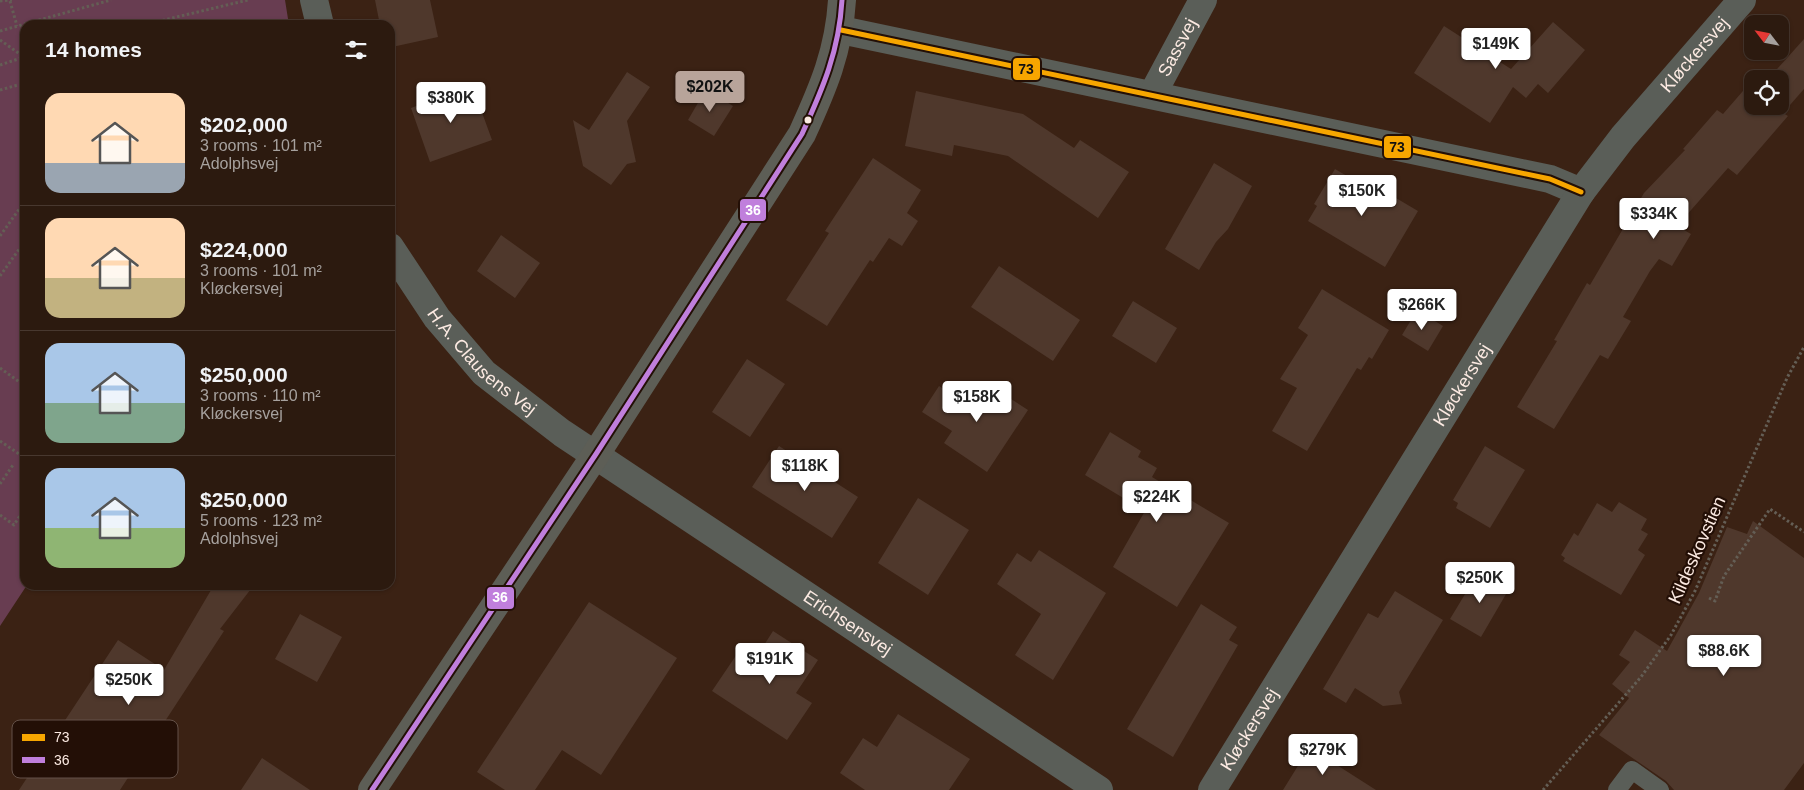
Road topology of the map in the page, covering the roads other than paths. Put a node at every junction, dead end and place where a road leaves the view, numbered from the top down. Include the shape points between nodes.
1 (314, 0) edge
2 (842, 0) edge
3 (1204, 0) edge
4 (1742, 0) edge
5 (319, 20) edge
6 (840, 30) junction
7 (1152, 95) junction
8 (1581, 192) junction
9 (395, 255) edge
10 (596, 454) junction
11 (372, 790) edge
12 (1099, 790) edge
13 (1212, 790) edge
14 (1617, 790) edge
15 (1660, 790) edge

1 - 5 street
2 - 6 street
3 - 7 street, Sassvej
4 - 8 street, Kløckersvej via 1623,137
6 - 7 street
6 - 10 street via 825,85 802,134
7 - 8 street via 1556,181
8 - 13 street, Kløckersvej
9 - 10 street, H.A. Clausens Vej via 437,318 484,373 562,433
10 - 11 street
10 - 12 street, Erichsensvej
14 - 15 lane via 1632,770

